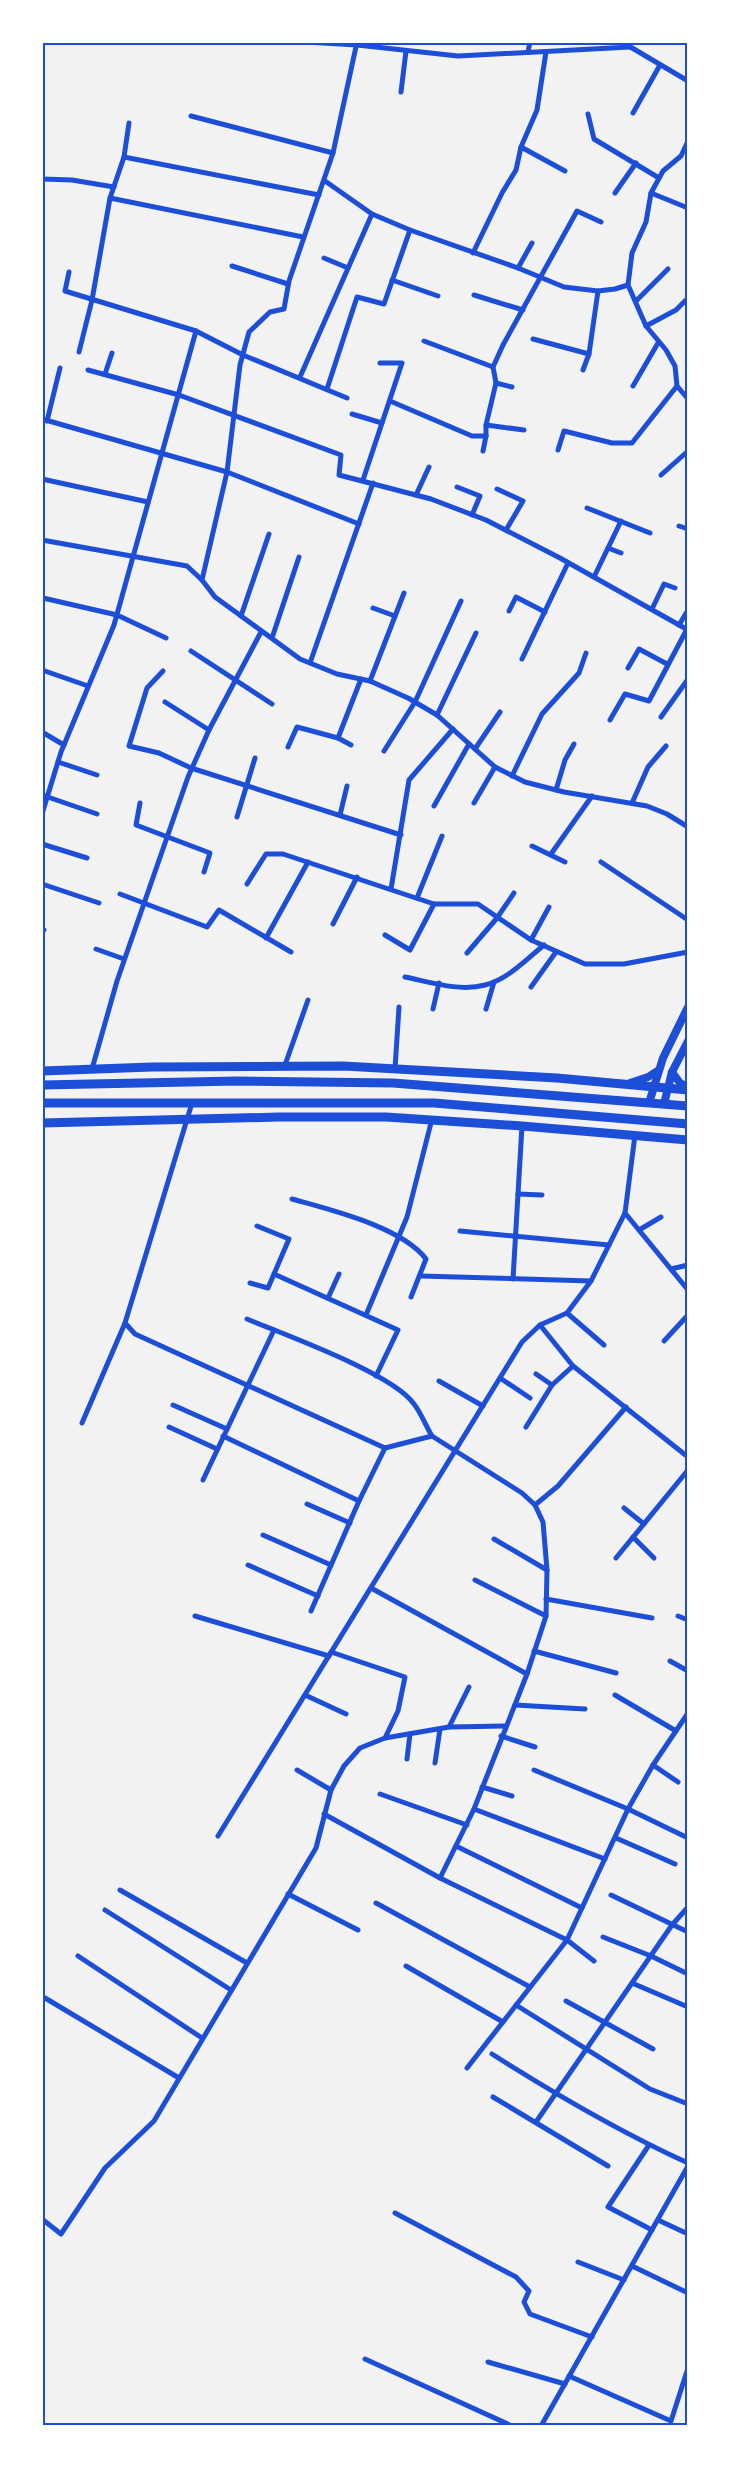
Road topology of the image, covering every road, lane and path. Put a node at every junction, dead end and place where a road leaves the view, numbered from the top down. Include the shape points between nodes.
1 (305, 42) edge
2 (398, 42) edge
3 (530, 42) edge
4 (567, 42) edge
5 (592, 42) edge
6 (622, 42) edge
7 (322, 43) edge
8 (357, 43) edge
9 (630, 47) junction
10 (587, 49) junction
11 (397, 50) junction
12 (566, 50) junction
13 (406, 51) junction
14 (528, 52) junction
15 (546, 52) junction
16 (660, 65) junction
17 (688, 81) edge
18 (401, 92) dead end
19 (633, 113) dead end
20 (588, 114) dead end
21 (192, 116) dead end
22 (129, 123) dead end
23 (688, 141) edge
24 (521, 147) junction
25 (333, 153) junction
26 (124, 157) junction
27 (636, 163) junction
28 (565, 171) dead end
29 (659, 178) junction
30 (42, 180) edge
31 (325, 181) junction
32 (114, 188) junction
33 (615, 193) dead end
34 (651, 193) junction
35 (320, 195) junction
36 (110, 198) junction
37 (688, 208) edge
38 (372, 214) junction
39 (601, 222) dead end
40 (410, 230) junction
41 (303, 237) junction
42 (532, 243) dead end
43 (472, 253) junction
44 (324, 258) dead end
45 (232, 266) dead end
46 (348, 268) junction
47 (518, 268) junction
48 (668, 269) dead end
49 (69, 272) dead end
50 (541, 278) junction
51 (392, 280) junction
52 (288, 284) junction
53 (628, 285) junction
54 (598, 291) junction
55 (474, 295) dead end
56 (438, 296) dead end
57 (688, 298) edge
58 (92, 300) junction
59 (636, 301) junction
60 (523, 310) junction
61 (646, 326) junction
62 (196, 331) junction
63 (533, 339) dead end
64 (424, 341) dead end
65 (658, 343) junction
66 (79, 352) dead end
67 (112, 353) dead end
68 (589, 354) junction
69 (243, 355) junction
70 (380, 363) dead end
71 (493, 367) junction
72 (60, 368) dead end
73 (88, 370) dead end
74 (583, 370) dead end
75 (105, 374) junction
76 (300, 377) junction
77 (496, 383) junction
78 (633, 386) dead end
79 (676, 386) junction
80 (512, 387) dead end
81 (327, 389) junction
82 (179, 395) junction
83 (347, 398) dead end
84 (688, 399) edge
85 (390, 401) junction
86 (352, 414) dead end
87 (234, 415) junction
88 (44, 420) edge
89 (382, 423) junction
90 (486, 425) junction
91 (524, 430) dead end
92 (486, 436) junction
93 (558, 450) dead end
94 (483, 451) dead end
95 (688, 451) edge
96 (161, 453) junction
97 (429, 467) dead end
98 (227, 471) junction
99 (661, 475) dead end
100 (42, 479) edge
101 (363, 480) junction
102 (373, 483) junction
103 (457, 487) dead end
104 (497, 489) dead end
105 (416, 495) junction
106 (148, 502) junction
107 (587, 508) dead end
108 (472, 515) junction
109 (621, 520) junction
110 (359, 524) junction
111 (679, 526) dead end
112 (688, 529) edge
113 (506, 530) junction
114 (650, 533) dead end
115 (269, 534) dead end
116 (42, 540) edge
117 (608, 548) junction
118 (621, 553) dead end
119 (133, 555) junction
120 (299, 557) dead end
121 (568, 563) junction
122 (594, 577) junction
123 (202, 580) junction
124 (675, 588) dead end
125 (404, 593) dead end
126 (43, 598) edge
127 (461, 601) dead end
128 (373, 608) dead end
129 (652, 609) junction
130 (688, 610) edge
131 (509, 611) dead end
132 (545, 612) junction
133 (117, 615) junction
134 (241, 616) junction
135 (395, 616) junction
136 (679, 625) junction
137 (688, 630) edge
138 (261, 632) junction
139 (476, 633) dead end
140 (166, 638) dead end
141 (272, 638) junction
142 (191, 651) dead end
143 (586, 653) dead end
144 (522, 659) dead end
145 (310, 663) junction
146 (667, 664) junction
147 (628, 668) dead end
148 (42, 670) edge
149 (163, 671) dead end
150 (361, 679) junction
151 (688, 679) edge
152 (236, 680) junction
153 (370, 681) junction
154 (88, 686) junction
155 (165, 702) dead end
156 (415, 702) junction
157 (272, 704) dead end
158 (501, 712) dead end
159 (437, 714) junction
160 (661, 717) dead end
161 (610, 720) dead end
162 (453, 729) junction
163 (209, 730) junction
164 (42, 732) edge
165 (338, 738) junction
166 (469, 744) junction
167 (574, 744) dead end
168 (64, 745) junction
169 (351, 745) dead end
170 (666, 746) dead end
171 (288, 747) dead end
172 (475, 749) junction
173 (384, 751) dead end
174 (255, 758) dead end
175 (58, 762) junction
176 (495, 767) junction
177 (191, 768) junction
178 (97, 774) dead end
179 (512, 776) junction
180 (246, 786) junction
181 (346, 786) dead end
182 (556, 789) junction
183 (44, 796) edge
184 (592, 796) junction
185 (140, 803) dead end
186 (632, 803) junction
187 (474, 804) dead end
188 (434, 806) dead end
189 (42, 814) edge
190 (97, 814) dead end
191 (340, 815) junction
192 (237, 817) dead end
193 (688, 827) edge
194 (401, 835) junction
195 (442, 836) dead end
196 (166, 838) junction
197 (42, 844) edge
198 (532, 846) dead end
199 (552, 854) junction
200 (87, 858) dead end
201 (308, 862) junction
202 (565, 862) dead end
203 (601, 862) dead end
204 (204, 872) dead end
205 (357, 878) junction
206 (42, 884) edge
207 (247, 884) dead end
208 (391, 889) junction
209 (514, 893) dead end
210 (120, 894) dead end
211 (417, 898) junction
212 (144, 902) junction
213 (99, 903) dead end
214 (434, 904) junction
215 (549, 907) dead end
216 (497, 918) junction
217 (688, 920) edge
218 (333, 924) dead end
219 (385, 935) dead end
220 (266, 938) junction
221 (531, 940) junction
222 (544, 945) junction
223 (96, 949) dead end
224 (291, 951) dead end
225 (556, 952) junction
226 (688, 952) edge
227 (467, 953) dead end
228 (124, 959) junction
229 (405, 977) dead end
230 (494, 981) junction
231 (439, 983) junction
232 (531, 987) dead end
233 (308, 1000) dead end
234 (399, 1007) dead end
235 (688, 1007) edge
236 (433, 1009) dead end
237 (486, 1009) dead end
238 (688, 1041) edge
239 (663, 1058) junction
240 (285, 1065) junction
241 (152, 1066) junction
242 (236, 1066) junction
243 (343, 1066) junction
244 (674, 1068) junction
245 (92, 1069) junction
246 (394, 1069) junction
247 (658, 1070) junction
248 (42, 1071) edge
249 (446, 1071) junction
250 (237, 1081) junction
251 (344, 1082) junction
252 (149, 1083) junction
253 (42, 1085) edge
254 (623, 1085) junction
255 (446, 1086) junction
256 (654, 1087) junction
257 (668, 1088) junction
258 (688, 1088) edge
259 (192, 1101) junction
260 (71, 1102) junction
261 (385, 1102) junction
262 (42, 1103) edge
263 (649, 1103) junction
264 (469, 1104) junction
265 (664, 1104) junction
266 (688, 1106) edge
267 (494, 1107) junction
268 (386, 1117) junction
269 (432, 1119) junction
270 (186, 1120) junction
271 (72, 1121) junction
272 (467, 1122) junction
273 (42, 1123) edge
274 (494, 1124) junction
275 (688, 1124) edge
276 (522, 1126) junction
277 (635, 1135) junction
278 (688, 1140) edge
279 (518, 1194) junction
280 (542, 1195) dead end
281 (292, 1199) dead end
282 (625, 1213) junction
283 (661, 1217) dead end
284 (257, 1226) dead end
285 (639, 1230) junction
286 (460, 1231) dead end
287 (516, 1236) junction
288 (398, 1237) junction
289 (609, 1245) junction
290 (688, 1265) edge
291 (671, 1269) junction
292 (274, 1274) junction
293 (339, 1274) dead end
294 (421, 1276) junction
295 (513, 1279) junction
296 (591, 1281) junction
297 (250, 1283) dead end
298 (688, 1290) edge
299 (328, 1298) junction
300 (411, 1298) dead end
301 (567, 1313) junction
302 (366, 1315) junction
303 (688, 1315) edge
304 (247, 1319) dead end
305 (125, 1323) junction
306 (540, 1325) junction
307 (274, 1330) junction
308 (664, 1341) dead end
309 (604, 1345) dead end
310 (573, 1366) junction
311 (536, 1374) dead end
312 (376, 1376) junction
313 (500, 1378) junction
314 (439, 1381) dead end
315 (552, 1385) junction
316 (247, 1386) junction
317 (530, 1398) dead end
318 (173, 1405) dead end
319 (483, 1406) junction
320 (626, 1407) junction
321 (82, 1423) dead end
322 (169, 1427) dead end
323 (526, 1427) dead end
324 (227, 1429) junction
325 (223, 1436) junction
326 (432, 1436) junction
327 (385, 1448) junction
328 (218, 1449) junction
329 (455, 1451) junction
330 (688, 1457) edge
331 (688, 1470) edge
332 (203, 1480) dead end
333 (359, 1501) junction
334 (307, 1504) dead end
335 (535, 1505) junction
336 (624, 1508) dead end
337 (350, 1522) junction
338 (644, 1524) junction
339 (263, 1535) dead end
340 (633, 1537) junction
341 (494, 1539) dead end
342 (616, 1558) dead end
343 (654, 1558) dead end
344 (331, 1564) junction
345 (248, 1565) dead end
346 (547, 1570) junction
347 (475, 1580) dead end
348 (371, 1588) junction
349 (318, 1596) junction
350 (546, 1599) junction
351 (311, 1611) dead end
352 (195, 1616) dead end
353 (546, 1616) junction
354 (678, 1616) dead end
355 (652, 1618) dead end
356 (688, 1620) edge
357 (534, 1651) junction
358 (330, 1654) junction
359 (670, 1661) dead end
360 (688, 1671) edge
361 (616, 1673) dead end
362 (527, 1674) junction
363 (469, 1687) dead end
364 (305, 1695) junction
365 (615, 1695) dead end
366 (515, 1705) junction
367 (585, 1709) dead end
368 (688, 1713) edge
369 (345, 1714) dead end
370 (685, 1724) edge
371 (506, 1726) junction
372 (449, 1727) junction
373 (440, 1729) junction
374 (676, 1731) junction
375 (411, 1734) junction
376 (501, 1736) junction
377 (385, 1738) junction
378 (535, 1747) dead end
379 (407, 1759) dead end
380 (435, 1763) dead end
381 (653, 1766) junction
382 (297, 1770) dead end
383 (534, 1770) dead end
384 (678, 1782) dead end
385 (482, 1787) junction
386 (331, 1790) junction
387 (380, 1794) dead end
388 (512, 1796) dead end
389 (474, 1809) junction
390 (628, 1809) junction
391 (324, 1814) junction
392 (467, 1825) junction
393 (218, 1836) dead end
394 (616, 1838) junction
395 (688, 1838) edge
396 (456, 1846) junction
397 (605, 1859) junction
398 (675, 1864) dead end
399 (440, 1878) junction
400 (120, 1890) dead end
401 (288, 1894) junction
402 (611, 1896) dead end
403 (376, 1903) dead end
404 (688, 1907) edge
405 (582, 1908) junction
406 (105, 1910) dead end
407 (672, 1925) junction
408 (358, 1930) dead end
409 (688, 1932) edge
410 (603, 1937) dead end
411 (567, 1940) junction
412 (78, 1956) dead end
413 (651, 1956) junction
414 (594, 1961) dead end
415 (247, 1963) junction
416 (406, 1966) dead end
417 (688, 1974) edge
418 (632, 1983) junction
419 (530, 1987) junction
420 (231, 1990) junction
421 (45, 1998) dead end
422 (566, 2001) dead end
423 (516, 2005) junction
424 (688, 2007) edge
425 (503, 2022) junction
426 (605, 2023) junction
427 (202, 2038) junction
428 (653, 2049) dead end
429 (586, 2050) junction
430 (492, 2054) dead end
431 (467, 2068) dead end
432 (179, 2078) junction
433 (555, 2094) junction
434 (493, 2097) dead end
435 (688, 2104) edge
436 (536, 2122) junction
437 (649, 2145) junction
438 (688, 2164) edge
439 (608, 2166) dead end
440 (680, 2180) junction
441 (688, 2182) edge
442 (395, 2213) dead end
443 (42, 2219) edge
444 (658, 2220) junction
445 (652, 2230) junction
446 (688, 2234) edge
447 (578, 2262) dead end
448 (632, 2266) junction
449 (624, 2280) junction
450 (688, 2294) edge
451 (592, 2337) junction
452 (365, 2359) dead end
453 (488, 2362) dead end
454 (688, 2368) edge
455 (570, 2376) junction
456 (565, 2384) junction
457 (512, 2426) edge
458 (541, 2426) edge

1 - 7 street
2 - 11 street
3 - 14 street
4 - 12 street
5 - 10 street
6 - 9 street
7 - 8 street
8 - 11 street
8 - 25 street
9 - 10 street
9 - 16 street
10 - 12 street
11 - 13 street
12 - 15 street
13 - 14 street via 458,56
13 - 18 street
14 - 15 street
15 - 24 street via 537,110
16 - 17 street
16 - 19 street
20 - 27 street via 594,139
21 - 25 street
22 - 26 street
23 - 29 street via 681,156
24 - 28 street
24 - 43 street via 516,170
25 - 31 street
26 - 32 street
26 - 35 street
27 - 29 street
27 - 33 street
29 - 34 street
30 - 32 street via 72,180
31 - 35 street
31 - 38 street
32 - 36 street
34 - 37 street
34 - 53 street via 646,222 632,254
35 - 41 street
36 - 41 street
36 - 58 street
38 - 40 street
38 - 46 street
39 - 50 street via 577,212
40 - 43 street
40 - 51 street
41 - 52 street
42 - 47 street
43 - 47 street
44 - 46 street
45 - 52 street
46 - 76 street
47 - 50 street
48 - 59 street
49 - 58 street via 65,291
50 - 54 street via 564,287
50 - 60 street
51 - 56 street
51 - 81 street via 384,304 357,297
52 - 69 street via 284,309 270,312 249,332
53 - 54 street
53 - 59 street
54 - 68 street
55 - 60 street
57 - 61 street via 676,310
58 - 62 street
58 - 66 street
59 - 61 street
60 - 71 street
61 - 65 street
62 - 69 street
62 - 82 street
63 - 68 street
64 - 71 street
65 - 78 street
65 - 79 street via 675,366
67 - 75 street
68 - 74 street
69 - 76 street
69 - 87 street
70 - 85 street via 402,363
71 - 77 street
72 - 88 street
73 - 75 street
75 - 82 street
76 - 81 street
77 - 80 street
77 - 90 street
79 - 84 street
79 - 93 street via 632,443 612,444 564,431
81 - 83 street
82 - 87 street
82 - 96 street
85 - 89 street
85 - 92 street via 472,436
86 - 89 street
87 - 98 street
87 - 101 street via 341,455 339,475
88 - 96 street
89 - 101 street
90 - 91 street
90 - 92 street
92 - 94 street
95 - 99 street
96 - 98 street
96 - 106 street
97 - 105 street
98 - 110 street
98 - 123 street
100 - 106 street
101 - 102 street
102 - 105 street
102 - 110 street
103 - 108 street via 480,496
104 - 113 street via 523,501
105 - 108 street
106 - 119 street
107 - 109 street
108 - 113 street
109 - 114 street
109 - 117 street
110 - 145 street
111 - 112 street
113 - 121 street
115 - 134 street
116 - 119 street
117 - 118 street
117 - 122 street
119 - 123 street via 187,566
119 - 133 street
120 - 141 street
121 - 122 street
121 - 132 street
122 - 129 street
123 - 134 street via 215,597
124 - 129 street via 664,584
125 - 135 street
126 - 133 street
127 - 156 street
128 - 135 street
129 - 136 street
130 - 136 street
131 - 132 street via 516,597
132 - 144 street
133 - 140 street
133 - 154 street
134 - 138 street
135 - 153 street
136 - 137 street
137 - 146 street
138 - 141 street
138 - 152 street
139 - 159 street
141 - 145 street
142 - 152 street
143 - 179 street via 579,673 542,714
145 - 150 street
146 - 147 street via 639,649
146 - 161 street via 649,701 625,694
148 - 154 street
149 - 177 street via 147,688 129,746 159,753
150 - 153 street
150 - 165 street
151 - 160 street
152 - 157 street
152 - 163 street
153 - 156 street
154 - 168 street
155 - 163 street
156 - 159 street
156 - 173 street
158 - 172 street
159 - 162 street
162 - 166 street
162 - 194 street via 410,780
163 - 177 street
164 - 168 street
165 - 169 street
165 - 171 street via 297,727
166 - 172 street
166 - 188 street
167 - 182 street via 564,759
168 - 175 street
170 - 186 street via 648,767
172 - 176 street
174 - 180 street
175 - 178 street
175 - 183 street
176 - 179 street
176 - 187 street
177 - 180 street
177 - 196 street
179 - 182 street
180 - 191 street
180 - 192 street
181 - 191 street
182 - 184 street
183 - 189 street
183 - 190 street
184 - 186 street
184 - 199 street
185 - 196 street via 136,825
186 - 193 street via 667,814
191 - 194 street
194 - 208 street
195 - 211 street
196 - 204 street via 210,853
196 - 212 street
197 - 200 street
198 - 199 street
199 - 202 street
201 - 205 street
201 - 207 street via 266,854
201 - 220 street
203 - 217 street
205 - 208 street
205 - 218 street
206 - 213 street
208 - 211 street
209 - 216 street
210 - 212 street
211 - 214 street
212 - 220 street via 207,927 219,910
212 - 228 street
214 - 216 street via 478,904
214 - 219 street via 410,950
215 - 221 street
216 - 221 street
216 - 227 street
220 - 224 street
221 - 222 street
222 - 225 street
222 - 230 street
223 - 228 street
225 - 226 street via 585,964 624,964
225 - 232 street
228 - 245 street
229 - 231 street
230 - 231 street via 464,987
230 - 237 street
231 - 236 street
233 - 240 street
234 - 246 street
235 - 239 main road
238 - 244 main road
239 - 244 main road via 666,1066
239 - 247 main road
240 - 242 highway
240 - 243 highway
241 - 242 highway
241 - 245 highway
241 - 252 highway
242 - 250 highway
243 - 246 highway
243 - 251 highway
244 - 257 main road
244 - 258 main road via 680,1083
245 - 248 highway
246 - 249 highway
247 - 254 main road
247 - 256 main road
249 - 254 highway
249 - 255 highway
250 - 251 highway
250 - 252 highway
251 - 255 highway
252 - 253 highway
254 - 256 highway
255 - 263 highway
256 - 257 highway
256 - 263 main road
257 - 258 highway
257 - 265 main road
259 - 260 highway
259 - 261 highway
259 - 270 street
260 - 262 highway
260 - 271 highway
261 - 264 highway
261 - 268 highway
263 - 265 highway
264 - 267 highway
264 - 272 highway
265 - 266 highway
267 - 274 highway
267 - 275 highway
268 - 269 highway
268 - 270 highway
269 - 272 highway
269 - 288 street via 407,1217
270 - 271 highway
270 - 305 street
271 - 273 highway
272 - 274 highway
274 - 276 highway
276 - 277 highway
276 - 279 street
277 - 278 highway
277 - 282 street
279 - 280 street
279 - 287 street
281 - 288 street via 346,1214
282 - 285 street
282 - 289 street
283 - 285 street
284 - 292 street via 289,1239
285 - 291 street
286 - 287 street
287 - 289 street
287 - 295 street
288 - 294 street via 417,1247 426,1259
288 - 302 street
289 - 296 street
290 - 291 street
291 - 298 street
292 - 297 street via 268,1287
292 - 299 street
293 - 299 street
294 - 295 street
294 - 300 street
295 - 296 street
296 - 301 street
299 - 302 street
301 - 306 street
301 - 309 street
302 - 312 street via 398,1330
303 - 308 street
304 - 307 street
305 - 316 street via 135,1334
305 - 321 street
306 - 310 street
306 - 313 street via 522,1342
307 - 312 street
307 - 316 street
310 - 315 street
310 - 320 street
311 - 315 street
312 - 326 street via 414,1403
313 - 317 street
313 - 319 street
314 - 319 street
315 - 323 street
316 - 324 street
316 - 327 street
318 - 324 street
319 - 329 street
320 - 330 street
320 - 335 street via 558,1486
322 - 328 street
324 - 325 street
325 - 328 street
325 - 333 street
326 - 327 street
326 - 329 street
327 - 333 street
328 - 332 street
329 - 335 street
329 - 348 street
331 - 338 street
333 - 337 street
334 - 337 street
335 - 346 street via 543,1522
336 - 338 street
337 - 344 street
338 - 340 street
339 - 344 street
340 - 342 street
340 - 343 street
341 - 346 street
344 - 349 street
345 - 349 street
346 - 350 street
347 - 353 street
348 - 358 street
348 - 362 street
349 - 351 street
350 - 353 street
350 - 355 street
352 - 358 street
353 - 357 street
354 - 356 street
357 - 361 street
357 - 362 street
358 - 364 street
358 - 377 street via 405,1677 398,1711
359 - 360 street
362 - 366 street
363 - 372 street
364 - 369 street
364 - 393 street
365 - 374 street
366 - 367 street
366 - 371 street
368 - 370 street
370 - 374 street
371 - 372 street
371 - 376 street
372 - 373 street
373 - 375 street
373 - 380 street
374 - 381 street
375 - 377 street
375 - 379 street
376 - 378 street
376 - 385 street
377 - 386 street via 360,1748
381 - 384 street
381 - 390 street
382 - 386 street
383 - 390 street
385 - 388 street
385 - 389 street
386 - 391 street
387 - 392 street
389 - 392 street
389 - 397 street
390 - 394 street
390 - 395 street
391 - 399 street
391 - 401 street via 316,1848
392 - 396 street
394 - 397 street
394 - 398 street
396 - 399 street
396 - 405 street
397 - 405 street
399 - 411 street
400 - 415 street
401 - 408 street
401 - 415 street
402 - 407 street
403 - 419 street
404 - 407 street
405 - 411 street
406 - 420 street
407 - 409 street
407 - 413 street
410 - 413 street
411 - 414 street
411 - 419 street
412 - 427 street
413 - 417 street
413 - 418 street
415 - 420 street
416 - 425 street
418 - 424 street
418 - 426 street
419 - 423 street
420 - 427 street
421 - 432 street
422 - 426 street
423 - 425 street
423 - 429 street
425 - 431 street
426 - 428 street
426 - 429 street
427 - 432 street
429 - 433 street
429 - 435 street via 650,2089
430 - 433 street
432 - 443 street via 154,2121 105,2168 61,2234
433 - 436 street
433 - 437 street
434 - 436 street
436 - 439 street
437 - 438 street
437 - 445 street via 608,2207
438 - 440 street
440 - 441 street
440 - 444 street
442 - 451 street via 516,2277 529,2291 524,2302 530,2314
444 - 445 street
444 - 446 street
445 - 448 street
447 - 449 street
448 - 449 street
448 - 450 street
449 - 451 street
451 - 455 street
452 - 457 street
453 - 456 street
454 - 455 street via 671,2421
455 - 456 street
456 - 458 street

